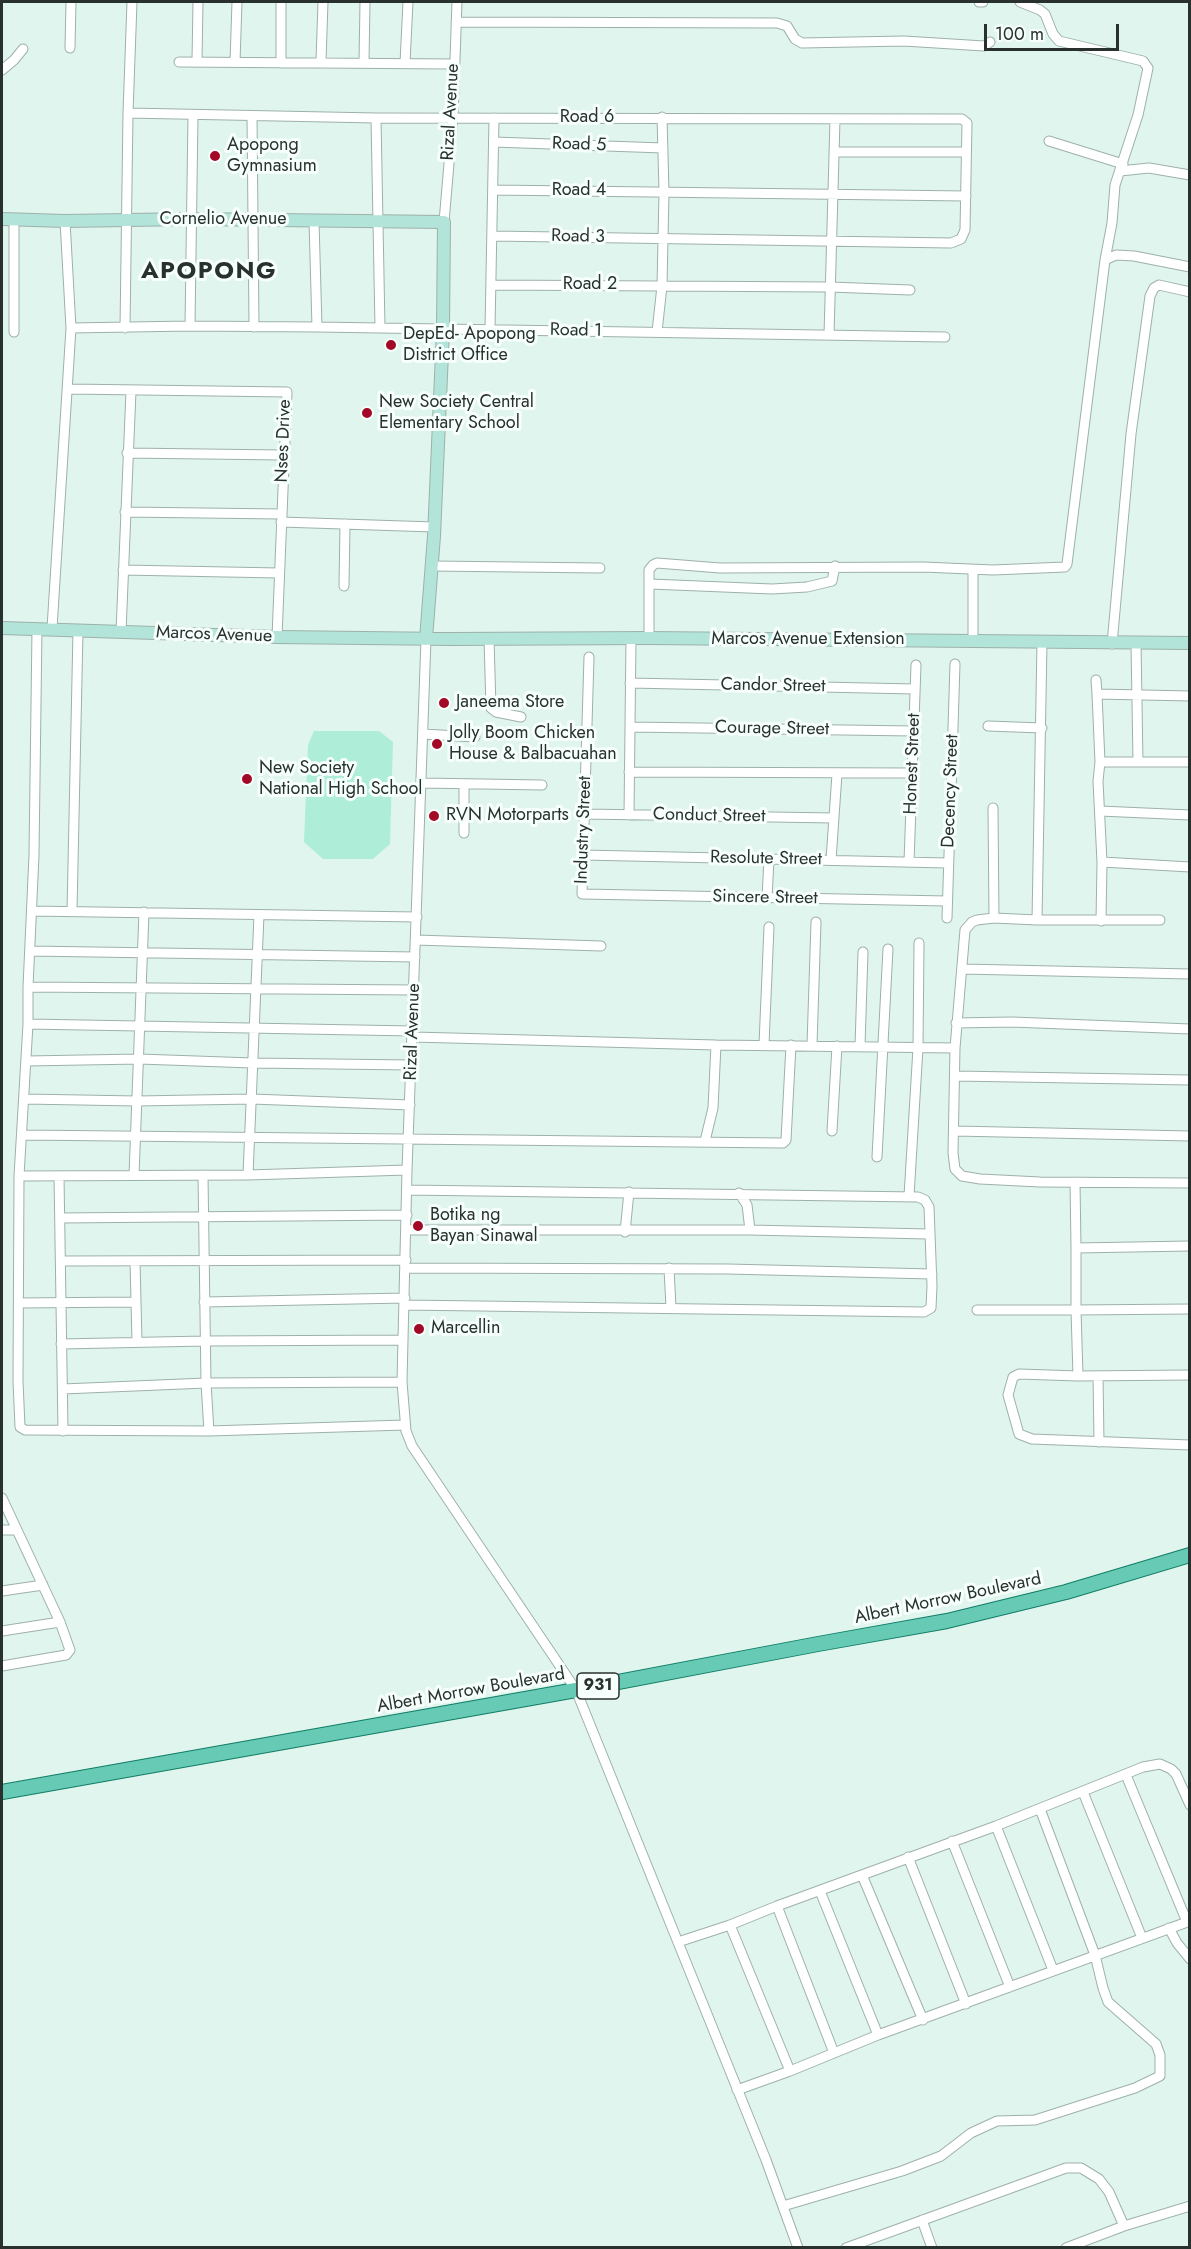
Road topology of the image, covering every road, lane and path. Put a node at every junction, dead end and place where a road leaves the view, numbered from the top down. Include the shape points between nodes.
1 (71, 2) edge
2 (132, 2) edge
3 (198, 2) edge
4 (237, 2) edge
5 (281, 2) edge
6 (323, 2) edge
7 (365, 2) edge
8 (408, 2) edge
9 (457, 2) edge
10 (1020, 2) edge
11 (456, 21) junction
12 (990, 42) dead end
13 (70, 48) dead end
14 (22, 50) dead end
15 (197, 61) junction
16 (321, 61) junction
17 (179, 62) dead end
18 (235, 62) junction
19 (364, 62) junction
20 (281, 63) junction
21 (405, 63) junction
22 (453, 64) junction
23 (2, 70) edge
24 (128, 113) junction
25 (193, 115) junction
26 (252, 116) junction
27 (453, 117) junction
28 (662, 117) junction
29 (376, 118) junction
30 (495, 118) junction
31 (835, 119) junction
32 (1049, 141) dead end
33 (494, 142) junction
34 (663, 148) junction
35 (834, 152) junction
36 (966, 152) junction
37 (1121, 167) junction
38 (1190, 175) edge
39 (494, 190) junction
40 (664, 192) junction
41 (832, 193) junction
42 (966, 196) junction
43 (8, 219) edge
44 (190, 219) junction
45 (128, 220) junction
46 (65, 221) junction
47 (253, 221) junction
48 (314, 221) junction
49 (378, 221) junction
50 (444, 222) junction
51 (493, 236) junction
52 (663, 238) junction
53 (831, 242) junction
54 (1105, 260) junction
55 (1190, 267) edge
56 (491, 285) junction
57 (662, 286) junction
58 (830, 287) junction
59 (910, 290) dead end
60 (1190, 292) edge
61 (190, 326) junction
62 (254, 327) junction
63 (317, 327) junction
64 (71, 328) junction
65 (125, 328) junction
66 (380, 328) junction
67 (490, 329) junction
68 (443, 330) junction
69 (14, 332) dead end
70 (657, 332) junction
71 (829, 335) junction
72 (945, 337) dead end
73 (69, 389) junction
74 (130, 391) junction
75 (127, 453) junction
76 (283, 455) junction
77 (125, 512) junction
78 (281, 518) junction
79 (345, 524) junction
80 (434, 527) junction
81 (432, 566) junction
82 (835, 566) junction
83 (600, 568) dead end
84 (123, 570) junction
85 (973, 570) junction
86 (279, 573) junction
87 (650, 584) junction
88 (344, 586) dead end
89 (2, 628) edge
90 (52, 628) junction
91 (37, 629) junction
92 (78, 631) junction
93 (121, 632) junction
94 (277, 637) junction
95 (631, 638) junction
96 (649, 638) junction
97 (426, 639) junction
98 (489, 639) junction
99 (973, 641) junction
100 (1042, 642) junction
101 (1136, 643) junction
102 (1190, 643) edge
103 (1112, 644) junction
104 (589, 657) dead end
105 (955, 664) dead end
106 (916, 665) dead end
107 (1096, 680) dead end
108 (630, 683) junction
109 (915, 689) junction
110 (1097, 694) junction
111 (1137, 695) junction
112 (1190, 696) edge
113 (521, 717) dead end
114 (988, 726) dead end
115 (630, 727) junction
116 (1042, 728) junction
117 (914, 731) junction
118 (423, 734) junction
119 (475, 737) dead end
120 (1100, 762) junction
121 (1138, 762) junction
122 (1190, 762) edge
123 (629, 772) junction
124 (912, 773) junction
125 (837, 774) junction
126 (422, 783) junction
127 (464, 784) junction
128 (542, 785) dead end
129 (993, 808) dead end
130 (1100, 811) junction
131 (585, 814) junction
132 (629, 815) junction
133 (1190, 815) edge
134 (834, 818) junction
135 (464, 833) dead end
136 (583, 855) junction
137 (769, 859) junction
138 (831, 860) junction
139 (909, 862) junction
140 (1102, 862) junction
141 (948, 863) junction
142 (1190, 867) edge
143 (582, 894) joint
144 (767, 898) junction
145 (947, 901) junction
146 (32, 911) junction
147 (72, 911) junction
148 (144, 912) junction
149 (259, 915) junction
150 (417, 917) junction
151 (947, 918) dead end
152 (994, 918) junction
153 (1036, 920) junction
154 (1160, 920) dead end
155 (1101, 921) junction
156 (816, 922) dead end
157 (769, 927) dead end
158 (416, 940) junction
159 (919, 943) dead end
160 (601, 946) dead end
161 (888, 949) dead end
162 (30, 951) junction
163 (863, 952) dead end
164 (142, 953) junction
165 (258, 955) junction
166 (416, 957) junction
167 (962, 969) junction
168 (1190, 974) edge
169 (28, 987) junction
170 (141, 987) junction
171 (257, 988) junction
172 (414, 990) junction
173 (956, 1023) junction
174 (28, 1024) junction
175 (140, 1027) junction
176 (255, 1029) junction
177 (1190, 1029) edge
178 (413, 1034) junction
179 (764, 1044) junction
180 (716, 1045) junction
181 (791, 1045) junction
182 (812, 1045) junction
183 (837, 1046) junction
184 (860, 1046) junction
185 (882, 1047) junction
186 (918, 1048) junction
187 (954, 1048) junction
188 (139, 1059) junction
189 (27, 1061) junction
190 (253, 1063) junction
191 (412, 1065) junction
192 (955, 1076) junction
193 (1190, 1080) edge
194 (24, 1099) junction
195 (252, 1099) junction
196 (137, 1101) junction
197 (410, 1105) junction
198 (832, 1131) dead end
199 (955, 1131) junction
200 (23, 1135) junction
201 (1190, 1136) edge
202 (135, 1137) junction
203 (250, 1137) junction
204 (408, 1137) junction
205 (705, 1141) junction
206 (877, 1157) dead end
207 (407, 1170) junction
208 (134, 1175) junction
209 (203, 1175) junction
210 (248, 1175) junction
211 (19, 1176) junction
212 (59, 1176) junction
213 (1075, 1182) junction
214 (1190, 1183) edge
215 (407, 1190) junction
216 (629, 1192) junction
217 (739, 1193) junction
218 (909, 1196) junction
219 (407, 1215) junction
220 (203, 1217) junction
221 (60, 1218) junction
222 (407, 1230) junction
223 (750, 1230) junction
224 (625, 1232) junction
225 (928, 1234) junction
226 (1190, 1246) edge
227 (1076, 1248) junction
228 (62, 1261) junction
229 (135, 1261) junction
230 (204, 1261) junction
231 (406, 1264) junction
232 (669, 1269) junction
233 (932, 1274) junction
234 (405, 1301) junction
235 (62, 1302) junction
236 (136, 1302) junction
237 (204, 1302) junction
238 (19, 1303) junction
239 (671, 1308) junction
240 (1190, 1309) edge
241 (977, 1310) dead end
242 (1076, 1310) junction
243 (403, 1340) junction
244 (205, 1341) junction
245 (137, 1342) junction
246 (61, 1344) junction
247 (1190, 1375) edge
248 (1078, 1376) junction
249 (1098, 1376) junction
250 (402, 1382) junction
251 (206, 1383) junction
252 (63, 1389) junction
253 (405, 1425) junction
254 (63, 1431) junction
255 (209, 1431) junction
256 (1099, 1442) junction
257 (1190, 1445) edge
258 (2, 1498) edge
259 (2, 1530) edge
260 (15, 1530) junction
261 (1190, 1555) edge
262 (43, 1585) junction
263 (2, 1590) edge
264 (60, 1622) junction
265 (2, 1631) edge
266 (2, 1666) edge
267 (576, 1690) junction
268 (1126, 1775) junction
269 (2, 1792) edge
270 (1083, 1792) junction
271 (1190, 1805) edge
272 (1040, 1809) junction
273 (996, 1826) junction
274 (952, 1841) junction
275 (908, 1857) junction
276 (862, 1875) junction
277 (820, 1891) junction
278 (777, 1906) junction
279 (1188, 1921) edge
280 (730, 1925) junction
281 (1169, 1928) junction
282 (1142, 1938) junction
283 (678, 1942) junction
284 (1095, 1955) junction
285 (1190, 1959) edge
286 (1053, 1970) junction
287 (1010, 1987) junction
288 (966, 2004) junction
289 (923, 2019) junction
290 (878, 2035) junction
291 (834, 2053) junction
292 (790, 2071) junction
293 (737, 2090) junction
294 (783, 2206) junction
295 (1190, 2206) edge
296 (922, 2220) junction
297 (1124, 2226) junction
298 (798, 2247) edge
299 (846, 2247) edge
300 (932, 2247) edge
301 (1066, 2247) edge

1 - 13 street
2 - 24 street
3 - 15 street
4 - 18 street
5 - 20 street
6 - 16 street
7 - 19 street
8 - 21 street
9 - 11 street, Rizal Avenue
10 - 37 street via 1045,14 1059,41 1147,64 1147,77
11 - 12 street via 777,23 787,26 802,43 903,41 984,46
11 - 22 street, Rizal Avenue
14 - 23 street
15 - 17 street
15 - 18 street
16 - 19 street
16 - 20 street
18 - 20 street
19 - 21 street
21 - 22 street
22 - 27 street, Rizal Avenue
24 - 25 street, Road 6
24 - 45 street
25 - 26 street, Road 6
25 - 44 street
26 - 29 street, Road 6
26 - 47 street
27 - 29 street, Road 6
27 - 30 street, Road 6
27 - 50 street, Rizal Avenue
28 - 30 street, Road 6
28 - 31 street, Road 6
28 - 34 street
29 - 49 street
30 - 33 street
31 - 35 street
31 - 36 street, Road 6 via 962,119 968,125
32 - 37 street
33 - 34 street, Road 5
33 - 39 street
34 - 40 street
35 - 36 street
35 - 41 street
36 - 42 street, Road 6
37 - 38 street
37 - 54 street
39 - 40 street, Road 4
39 - 51 street
40 - 41 street, Road 4
40 - 52 street
41 - 42 street, Road 4
41 - 53 street
42 - 53 street, Road 3 via 964,234 951,243
43 - 46 street, Cornelio Avenue
43 - 69 street
44 - 45 street, Cornelio Avenue
44 - 47 street, Cornelio Avenue
44 - 61 street
45 - 46 street, Cornelio Avenue
45 - 65 street
46 - 64 street
47 - 48 street, Cornelio Avenue
47 - 62 street
48 - 49 street, Cornelio Avenue
48 - 63 street
49 - 50 street, Cornelio Avenue
49 - 66 street
50 - 68 street
51 - 52 street, Road 3
51 - 56 street
52 - 53 street, Road 3
52 - 57 street
53 - 58 street
54 - 55 street via 1116,255 1134,256
54 - 85 street via 1067,564 1062,568
56 - 57 street, Road 2
56 - 67 street
57 - 58 street, Road 2
57 - 70 street
58 - 59 street, Road 2
58 - 71 street
60 - 103 street via 1159,285 1150,296 1131,434
61 - 62 street, Road 1
61 - 65 street, Road 1
62 - 63 street, Road 1
63 - 66 street, Road 1
64 - 65 street, Road 1
64 - 73 street
66 - 68 street, Road 1
67 - 68 street, Road 1
67 - 70 street, Road 1
68 - 80 street
70 - 71 street, Road 1
71 - 72 street, Road 1
73 - 74 street, Nses Drive
73 - 90 street
74 - 75 street
74 - 76 street, Nses Drive via 287,392
75 - 76 street
75 - 77 street
76 - 78 street, Nses Drive
77 - 78 street
77 - 84 street
78 - 79 street
78 - 86 street, Nses Drive
79 - 80 street
79 - 88 street
80 - 81 street
81 - 83 street
81 - 97 street
82 - 85 street
82 - 87 street via 832,581 807,587
82 - 87 street via 720,568 657,563 650,567
84 - 86 street
84 - 93 street
85 - 99 street
86 - 94 street, Nses Drive
87 - 96 street
89 - 91 street, Marcos Avenue
90 - 91 street, Marcos Avenue
90 - 92 street, Marcos Avenue
91 - 146 street
92 - 93 street, Marcos Avenue
92 - 147 street
93 - 94 street, Marcos Avenue
94 - 97 street, Marcos Avenue
95 - 96 street, Marcos Avenue Extension
95 - 98 street, Marcos Avenue Extension
95 - 108 street
96 - 99 street, Marcos Avenue Extension
97 - 98 street, Marcos Avenue Extension
97 - 118 street, Rizal Avenue
98 - 113 street via 491,708
99 - 100 street, Marcos Avenue Extension
100 - 103 street, Marcos Avenue Extension
100 - 116 street
101 - 102 street, Marcos Avenue Extension
101 - 103 street, Marcos Avenue Extension
101 - 111 street
104 - 131 street, Industry Street
105 - 141 street, Decency Street
106 - 109 street, Honest Street
107 - 110 street
108 - 109 street, Candor Street
108 - 115 street
109 - 117 street, Honest Street
110 - 111 street
110 - 120 street
111 - 112 street
111 - 121 street
114 - 116 street
115 - 117 street, Courage Street
115 - 123 street
116 - 153 street
117 - 124 street, Honest Street
118 - 119 street
118 - 126 street, Rizal Avenue
120 - 121 street
120 - 130 street
121 - 122 street
123 - 125 street
123 - 132 street
124 - 125 street
124 - 139 street, Honest Street
125 - 134 street
126 - 127 street
126 - 150 street, Rizal Avenue
127 - 128 street
127 - 135 street
129 - 152 street
130 - 133 street
130 - 140 street
131 - 132 street, Conduct Street
131 - 136 street, Industry Street
132 - 134 street, Conduct Street
134 - 138 street
136 - 137 street, Resolute Street
136 - 143 street, Industry Street
137 - 138 street, Resolute Street
137 - 144 street
138 - 139 street, Resolute Street
139 - 141 street, Resolute Street
140 - 142 street
140 - 155 street
141 - 145 street, Decency Street
143 - 144 street, Sincere Street
144 - 145 street, Sincere Street
145 - 151 street, Decency Street
146 - 147 street
146 - 162 street
147 - 148 street
148 - 149 street
148 - 164 street
149 - 150 street
149 - 165 street
150 - 158 street, Rizal Avenue
152 - 153 street
152 - 167 street via 972,922 965,930
153 - 155 street
154 - 155 street
156 - 182 street
157 - 179 street
158 - 160 street
158 - 166 street, Rizal Avenue
159 - 186 street
161 - 185 street
162 - 164 street
162 - 169 street
163 - 184 street
164 - 165 street
164 - 170 street
165 - 166 street
165 - 171 street
166 - 172 street, Rizal Avenue
167 - 168 street
167 - 173 street
169 - 170 street
169 - 174 street
170 - 171 street
170 - 175 street
171 - 172 street
171 - 176 street
172 - 178 street, Rizal Avenue
173 - 177 street
173 - 187 street
174 - 175 street
174 - 189 street
175 - 176 street
175 - 188 street
176 - 178 street
176 - 190 street
178 - 180 street
178 - 191 street, Rizal Avenue
179 - 180 street
179 - 181 street
180 - 205 street via 713,1108
181 - 182 street
181 - 205 street via 785,1141
182 - 183 street
183 - 184 street
183 - 198 street
184 - 185 street
185 - 186 street
185 - 206 street
186 - 187 street
186 - 218 street
187 - 192 street
188 - 189 street
188 - 190 street
188 - 196 street
189 - 194 street
190 - 191 street
190 - 195 street
191 - 197 street, Rizal Avenue
192 - 193 street
192 - 199 street
194 - 196 street
194 - 200 street
195 - 196 street
195 - 197 street
195 - 203 street
196 - 202 street
197 - 204 street, Rizal Avenue
199 - 201 street
199 - 213 street via 954,1163 962,1176
200 - 202 street
200 - 211 street
202 - 203 street
202 - 208 street
203 - 204 street
203 - 210 street
204 - 205 street
204 - 207 street, Rizal Avenue
207 - 210 street
207 - 215 street, Rizal Avenue
208 - 209 street
208 - 212 street
209 - 210 street
209 - 220 street
211 - 212 street
211 - 238 street
212 - 221 street
213 - 214 street
213 - 227 street
215 - 216 street
215 - 219 street, Rizal Avenue
216 - 217 street
216 - 224 street
217 - 218 street
217 - 223 street via 747,1205
218 - 225 street via 927,1202
219 - 220 street
219 - 222 street, Rizal Avenue
220 - 221 street
220 - 230 street
221 - 228 street
222 - 224 street
222 - 231 street, Rizal Avenue
223 - 224 street
223 - 225 street
225 - 233 street
226 - 227 street
227 - 242 street
228 - 229 street
228 - 235 street
229 - 230 street
229 - 236 street
230 - 231 street
230 - 237 street
231 - 232 street
231 - 234 street, Rizal Avenue
232 - 233 street
232 - 239 street
233 - 239 street via 932,1305 924,1312
234 - 237 street
234 - 239 street
234 - 243 street, Rizal Avenue
235 - 236 street
235 - 238 street
235 - 246 street
236 - 245 street
237 - 244 street
238 - 254 street via 19,1424 25,1430
240 - 242 street
241 - 242 street
242 - 248 street
243 - 244 street
243 - 250 street, Rizal Avenue
244 - 245 street
244 - 251 street
245 - 246 street
246 - 252 street
247 - 249 street
248 - 249 street
248 - 256 street via 1013,1377 1008,1395 1017,1431 1029,1439
249 - 256 street
250 - 251 street
250 - 253 street, Rizal Avenue
251 - 252 street
251 - 255 street
252 - 254 street
253 - 255 street
253 - 267 street, Rizal Avenue via 412,1446
254 - 255 street
256 - 257 street
258 - 260 street
259 - 260 street
260 - 262 street
261 - 267 main road, Albert Morrow Boulevard / 931 via 947,1622
262 - 263 street
262 - 264 street
264 - 265 street
264 - 266 street via 69,1653
267 - 269 main road, Albert Morrow Boulevard / 931
267 - 283 street, Rizal Avenue
268 - 270 street
268 - 271 street via 1155,1764 1167,1766 1176,1774
268 - 279 street
270 - 272 street
270 - 282 street
272 - 273 street
272 - 284 street
273 - 274 street
273 - 286 street
274 - 275 street
274 - 287 street
275 - 276 street
275 - 288 street
276 - 277 street
276 - 289 street
277 - 278 street
277 - 290 street
278 - 280 street
278 - 291 street
279 - 281 street
280 - 283 street
280 - 292 street
281 - 282 street
281 - 285 street
282 - 284 street
283 - 293 street, Rizal Avenue
284 - 286 street
284 - 294 street via 1108,2002 1159,2049 1158,2078 1035,2120 996,2121 971,2133 941,2156
286 - 287 street
287 - 288 street
288 - 289 street
289 - 290 street
290 - 291 street
291 - 292 street
292 - 293 street
293 - 294 street, Rizal Avenue
294 - 298 street, Rizal Avenue
295 - 297 street
296 - 297 street via 1075,2167 1099,2179
296 - 299 street
296 - 300 street
297 - 301 street

